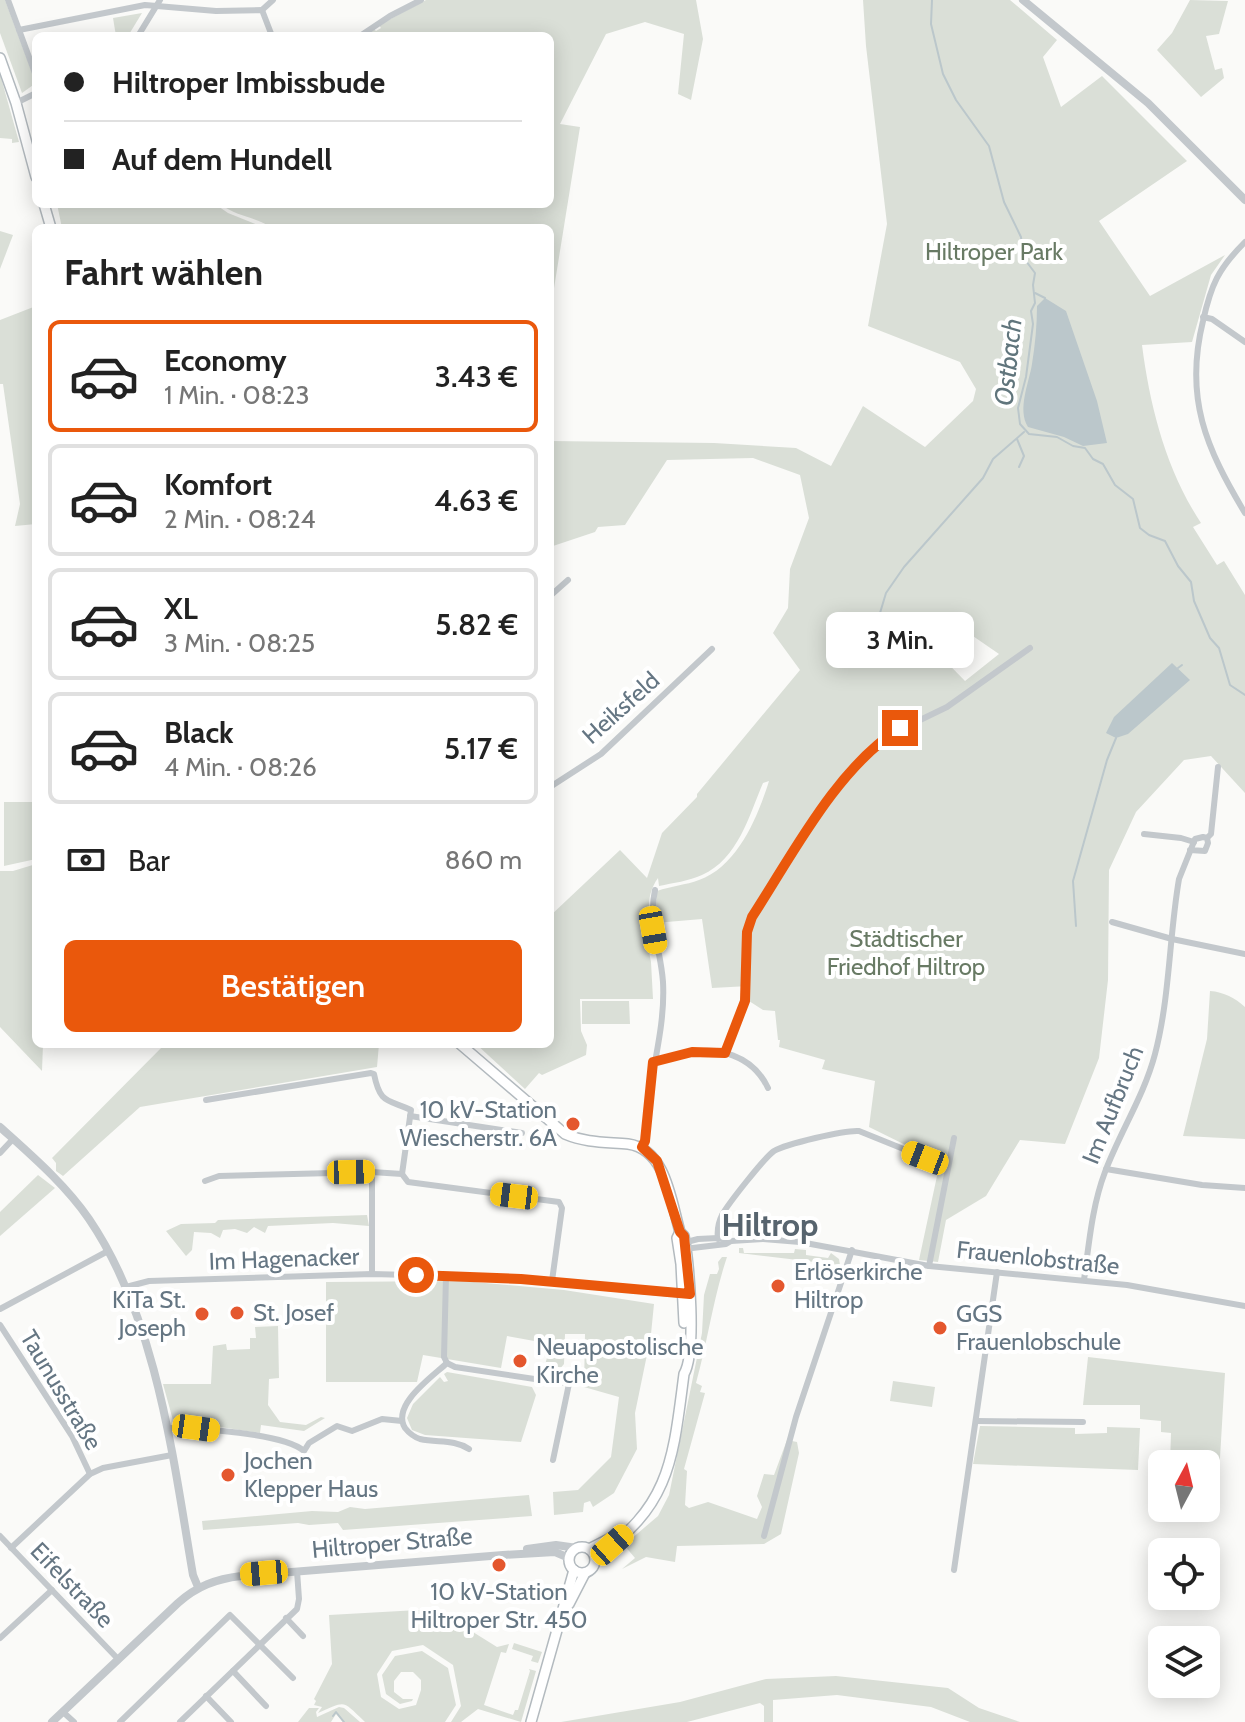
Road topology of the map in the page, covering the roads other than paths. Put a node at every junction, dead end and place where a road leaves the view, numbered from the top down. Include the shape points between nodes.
1 (8, 0) edge
2 (273, 0) edge
3 (1023, 0) edge
4 (418, 1) edge
5 (159, 2) edge
6 (262, 10) junction
7 (19, 30) junction
8 (143, 32) edge
9 (270, 32) edge
10 (367, 32) edge
11 (0, 58) edge
12 (32, 65) edge
13 (32, 95) edge
14 (16, 103) junction
15 (32, 162) edge
16 (1245, 200) edge
17 (1245, 242) edge
18 (1203, 317) junction
19 (1245, 342) edge
20 (1245, 513) edge
21 (568, 580) dead end
22 (554, 592) edge
23 (1030, 648) dead end
24 (712, 649) dead end
25 (1218, 767) dead end
26 (554, 784) edge
27 (1144, 834) dead end
28 (1207, 838) junction
29 (1192, 846) junction
30 (655, 890) dead end
31 (1112, 922) dead end
32 (1172, 939) junction
33 (1245, 954) edge
34 (465, 1048) edge
35 (725, 1053) junction
36 (653, 1062) junction
37 (768, 1088) dead end
38 (206, 1100) dead end
39 (410, 1116) junction
40 (0, 1127) edge
41 (522, 1133) dead end
42 (954, 1138) dead end
43 (13, 1139) junction
44 (642, 1147) junction
45 (0, 1153) edge
46 (948, 1167) junction
47 (1106, 1169) junction
48 (372, 1172) junction
49 (402, 1174) junction
50 (205, 1181) dead end
51 (1245, 1188) edge
52 (718, 1241) junction
53 (683, 1247) junction
54 (852, 1250) junction
55 (108, 1251) junction
56 (929, 1266) junction
57 (997, 1272) junction
58 (372, 1274) junction
59 (446, 1276) junction
60 (1084, 1280) junction
61 (552, 1281) junction
62 (126, 1287) junction
63 (686, 1294) junction
64 (1245, 1306) edge
65 (0, 1309) edge
66 (0, 1325) edge
67 (447, 1363) junction
68 (402, 1421) junction
69 (976, 1421) junction
70 (1083, 1422) dead end
71 (167, 1428) junction
72 (469, 1449) dead end
73 (172, 1455) junction
74 (553, 1460) dead end
75 (90, 1474) junction
76 (0, 1536) edge
77 (764, 1536) dead end
78 (11, 1548) junction
79 (577, 1548) junction
80 (592, 1553) junction
81 (503, 1555) junction
82 (569, 1558) junction
83 (574, 1570) junction
84 (954, 1570) dead end
85 (297, 1571) junction
86 (585, 1573) junction
87 (198, 1587) junction
88 (52, 1590) junction
89 (286, 1618) junction
90 (561, 1618) junction
91 (303, 1636) dead end
92 (0, 1638) edge
93 (260, 1644) junction
94 (118, 1659) junction
95 (233, 1671) junction
96 (293, 1678) dead end
97 (206, 1696) junction
98 (266, 1706) dead end
99 (63, 1712) junction
100 (52, 1722) edge
101 (74, 1722) edge
102 (120, 1722) edge
103 (180, 1722) edge
104 (231, 1722) edge
105 (531, 1722) edge

1 - 7 street
2 - 6 street
3 - 16 street via 1148,103
4 - 10 street
5 - 6 street via 197,10
5 - 7 street
5 - 8 street
6 - 9 street
7 - 12 street
11 - 14 main road
13 - 14 street
14 - 15 main road
17 - 18 street via 1216,275
18 - 19 street
18 - 20 street via 1194,373 1200,420
21 - 22 street
23 - 35 street via 947,707 887,736 834,790 752,917 745,1001
24 - 26 street, Heiksfeld via 601,754
25 - 28 street
27 - 29 street via 1181,838
28 - 29 street via 1198,837
28 - 29 street via 1205,851
29 - 32 street, Im Aufbruch via 1178,882
30 - 36 street via 653,930 663,983
31 - 32 street
32 - 33 street
32 - 47 street, Im Aufbruch via 1153,1063
34 - 44 main road via 565,1134 581,1141
35 - 36 street via 692,1052
35 - 37 street via 749,1062
36 - 44 street
38 - 39 street via 371,1073 383,1099 409,1108
39 - 41 street
39 - 49 street
40 - 43 street
42 - 46 street
43 - 45 street
43 - 55 street via 69,1193
44 - 53 main road via 657,1161
46 - 52 street via 859,1131 777,1149 723,1214
46 - 56 street
47 - 51 street
47 - 60 street, Im Aufbruch
48 - 49 street
48 - 50 street via 219,1176
48 - 58 street
49 - 61 street via 408,1182 562,1204
52 - 53 street, Frauenlobstraße
52 - 54 street, Frauenlobstraße via 778,1240
53 - 63 main road
54 - 56 street, Frauenlobstraße
54 - 77 street via 796,1417
55 - 62 street
55 - 65 street
56 - 57 street, Frauenlobstraße
57 - 60 street, Frauenlobstraße
57 - 69 street
58 - 59 street, Im Hagenacker
58 - 62 street, Im Hagenacker via 149,1281
59 - 61 street, Im Hagenacker
59 - 67 street
60 - 64 street, Frauenlobstraße
61 - 63 street, Im Hagenacker
62 - 71 street
63 - 80 main road via 684,1374 665,1481 637,1523
66 - 75 street, Taunusstraße via 72,1436
67 - 68 street via 404,1407
67 - 74 street via 561,1383 570,1379
68 - 71 street via 382,1419 352,1431 333,1427 304,1451 295,1444 230,1433
68 - 72 street via 419,1438 460,1442
69 - 70 street
69 - 84 street
71 - 73 street
73 - 75 street
73 - 87 street
75 - 78 street
76 - 78 street, Eifelstraße
78 - 88 street, Eifelstraße
79 - 80 main road
79 - 81 street, Hiltroper Straße via 556,1545
79 - 82 main road
80 - 86 main road via 594,1567
81 - 82 street, Hiltroper Straße via 555,1552
81 - 85 street, Hiltroper Straße
82 - 83 main road
83 - 86 main road
83 - 90 main road
85 - 87 street, Hiltroper Straße via 230,1577
85 - 89 street via 299,1604
86 - 90 main road
87 - 94 street, Hiltroper Straße
88 - 92 street
88 - 94 street, Eifelstraße
89 - 91 street
89 - 93 street
90 - 105 main road
93 - 95 street
93 - 96 street
93 - 102 street via 230,1615
94 - 99 street, Hiltroper Straße
95 - 97 street
95 - 98 street
97 - 103 street
97 - 104 street
99 - 100 street, Hiltroper Straße
99 - 101 street

